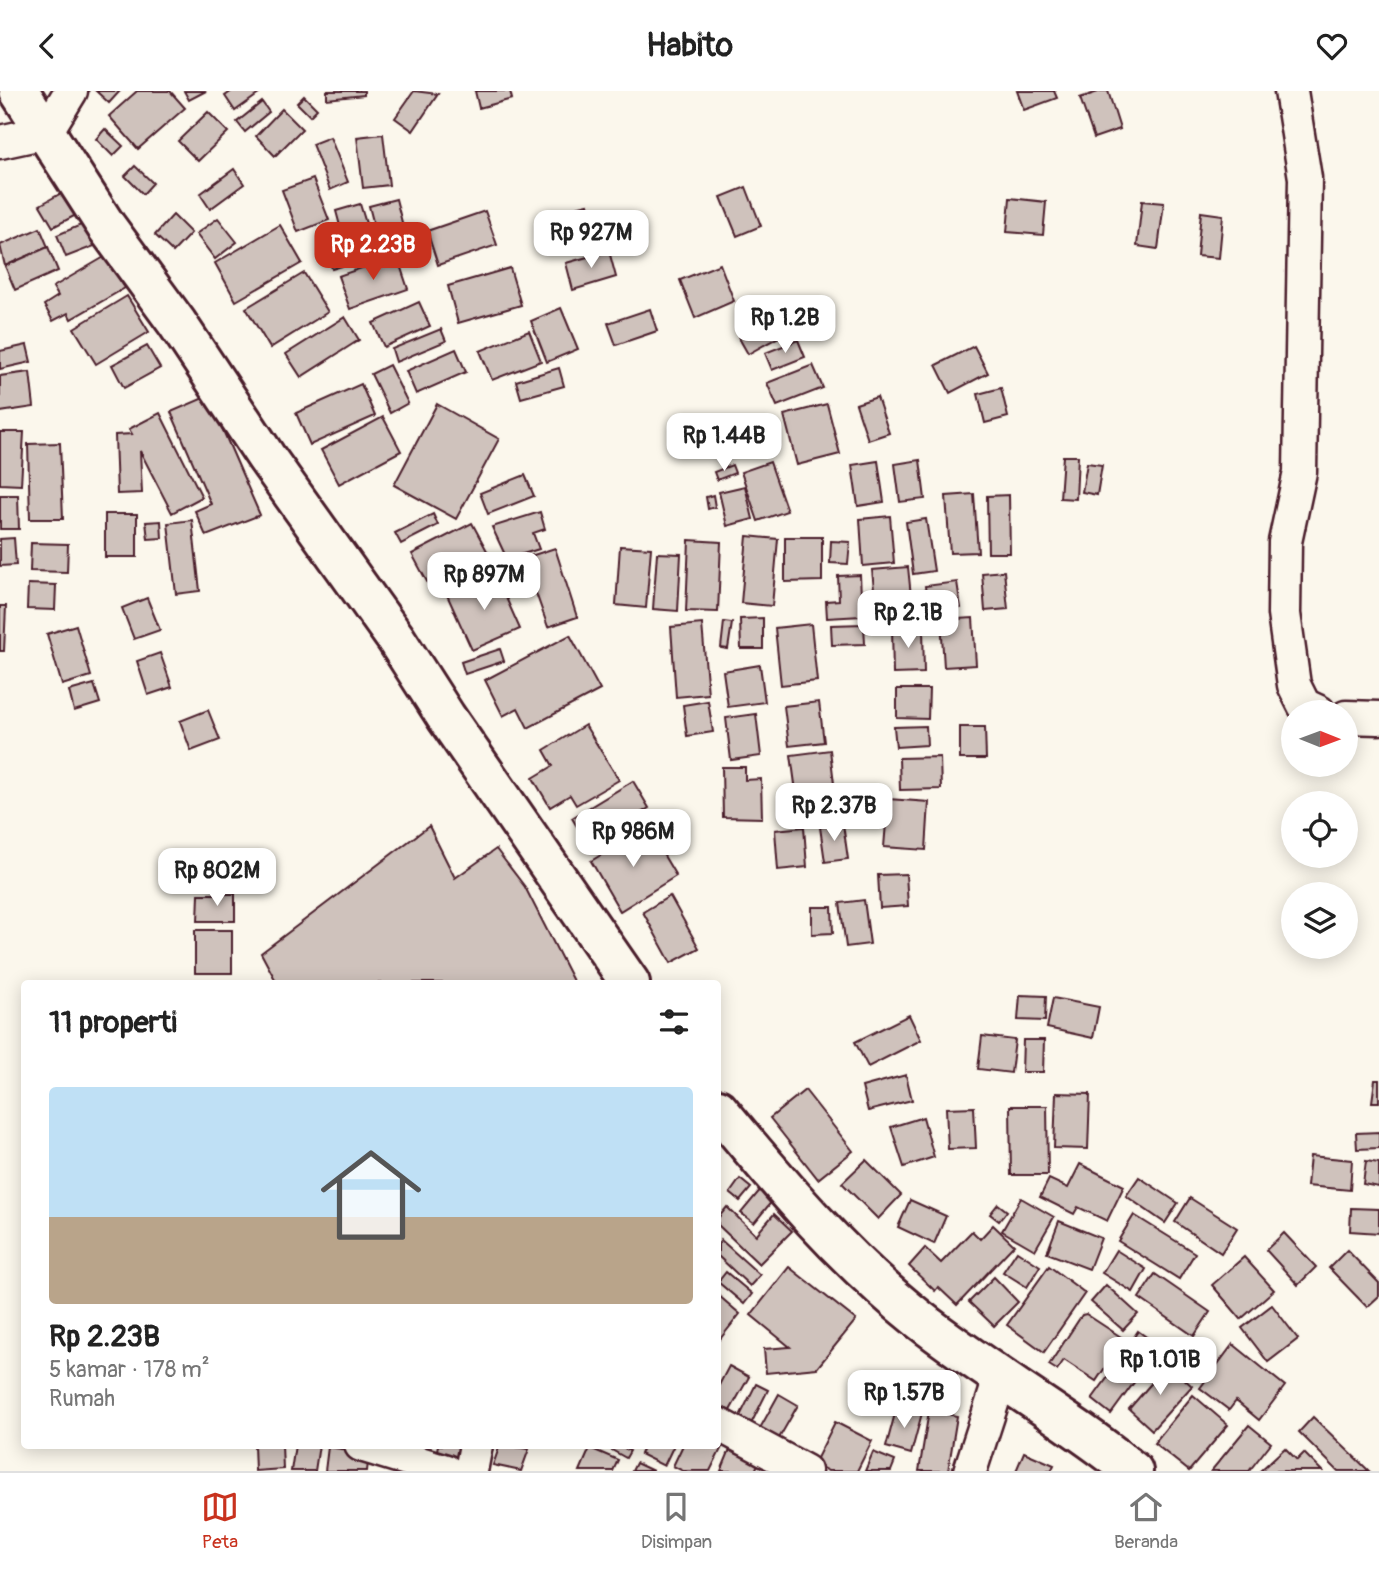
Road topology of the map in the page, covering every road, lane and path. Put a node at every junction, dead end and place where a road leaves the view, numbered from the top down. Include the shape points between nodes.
1 (19, 91) edge
2 (71, 91) edge
3 (1291, 91) edge
4 (46, 132) junction
5 (0, 142) edge
6 (1302, 700) edge
7 (1358, 717) edge
8 (1379, 717) edge
9 (628, 980) edge
10 (721, 1112) edge
11 (1000, 1380) junction
12 (721, 1426) edge
13 (374, 1449) edge
14 (475, 1449) edge
15 (446, 1471) edge
16 (471, 1471) edge
17 (805, 1471) edge
18 (970, 1471) edge
19 (1133, 1471) edge

1 - 4 highway
2 - 4 street
3 - 6 street via 1305,179 1300,472 1285,542 1284,614 1294,685
4 - 5 street
4 - 9 highway via 106,226
7 - 8 street
10 - 11 highway via 779,1184 857,1265
11 - 18 street
11 - 19 highway via 1052,1411
12 - 17 street
13 - 15 street
14 - 16 street

